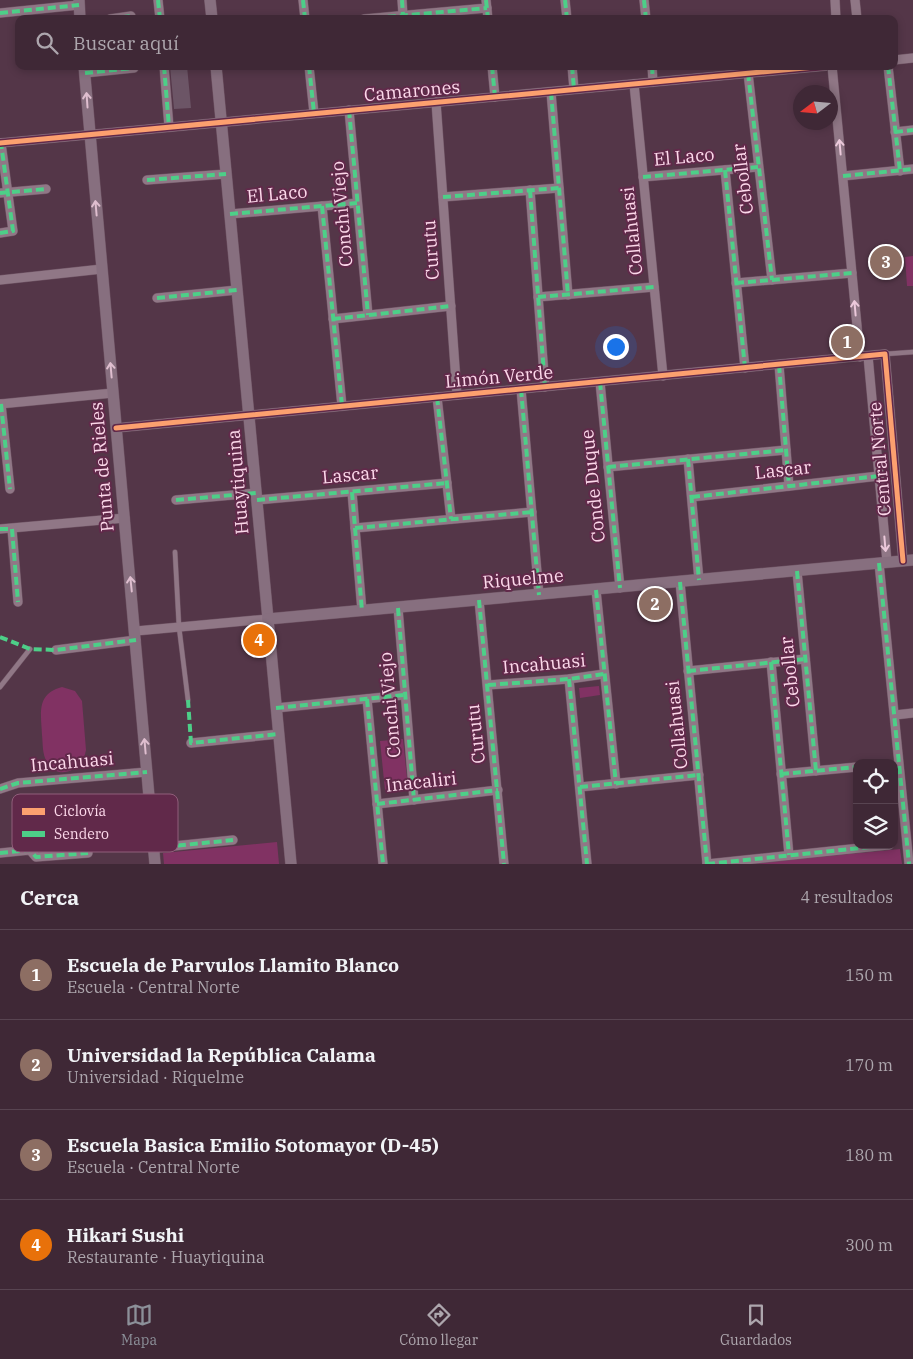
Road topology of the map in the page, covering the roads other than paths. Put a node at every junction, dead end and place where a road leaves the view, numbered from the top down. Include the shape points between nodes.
1 (158, 0) edge
2 (210, 0) edge
3 (303, 0) edge
4 (402, 0) edge
5 (565, 0) edge
6 (644, 0) edge
7 (835, 0) edge
8 (855, 0) edge
9 (79, 2) edge
10 (486, 4) edge
11 (0, 13) edge
12 (80, 15) edge
13 (160, 15) edge
14 (212, 15) edge
15 (305, 15) edge
16 (403, 15) joint
17 (567, 15) edge
18 (646, 15) edge
19 (836, 15) edge
20 (857, 15) edge
21 (913, 58) edge
22 (898, 60) edge
23 (85, 70) edge
24 (164, 70) edge
25 (216, 70) edge
26 (310, 70) edge
27 (492, 70) edge
28 (572, 70) edge
29 (652, 70) edge
30 (787, 70) edge
31 (832, 70) edge
32 (888, 70) edge
33 (748, 74) junction
34 (654, 82) junction
35 (634, 84) junction
36 (574, 89) junction
37 (551, 92) junction
38 (495, 97) junction
39 (436, 102) junction
40 (349, 110) junction
41 (314, 114) junction
42 (222, 122) junction
43 (169, 127) junction
44 (913, 130) edge
45 (895, 132) junction
46 (89, 134) junction
47 (1, 143) edge
48 (758, 167) junction
49 (725, 170) junction
50 (913, 170) edge
51 (900, 171) junction
52 (226, 174) junction
53 (843, 176) junction
54 (643, 177) junction
55 (147, 180) dead end
56 (559, 188) junction
57 (46, 189) dead end
58 (530, 190) junction
59 (4, 193) edge
60 (443, 197) junction
61 (357, 203) junction
62 (322, 206) junction
63 (230, 214) junction
64 (0, 233) edge
65 (102, 269) junction
66 (852, 273) junction
67 (0, 280) edge
68 (772, 280) junction
69 (736, 283) junction
70 (654, 287) junction
71 (238, 290) junction
72 (568, 295) junction
73 (157, 298) dead end
74 (538, 298) junction
75 (451, 306) junction
76 (368, 315) junction
77 (333, 319) junction
78 (913, 352) edge
79 (885, 354) junction
80 (864, 356) junction
81 (779, 364) junction
82 (744, 368) junction
83 (663, 376) junction
84 (600, 382) junction
85 (545, 387) junction
86 (521, 389) junction
87 (113, 393) junction
88 (457, 395) junction
89 (437, 397) junction
90 (1, 404) edge
91 (342, 406) junction
92 (249, 415) junction
93 (116, 428) junction
94 (786, 450) junction
95 (688, 459) junction
96 (608, 467) junction
97 (879, 476) junction
98 (447, 483) junction
99 (789, 486) junction
100 (10, 489) dead end
101 (352, 492) junction
102 (257, 497) junction
103 (692, 497) junction
104 (176, 500) dead end
105 (532, 512) junction
106 (124, 518) junction
107 (451, 519) junction
108 (355, 528) junction
109 (0, 529) edge
110 (12, 529) junction
111 (175, 552) dead end
112 (908, 560) edge
113 (883, 563) junction
114 (797, 571) junction
115 (699, 580) junction
116 (680, 582) junction
117 (620, 588) junction
118 (596, 590) junction
119 (539, 595) junction
120 (479, 600) junction
121 (18, 602) dead end
122 (398, 608) junction
123 (362, 611) junction
124 (268, 619) junction
125 (180, 627) junction
126 (136, 636) junction
127 (30, 649) dead end
128 (56, 650) dead end
129 (805, 659) junction
130 (771, 662) junction
131 (688, 671) junction
132 (604, 674) junction
133 (569, 679) junction
134 (488, 685) junction
135 (0, 687) edge
136 (404, 695) junction
137 (367, 699) junction
138 (188, 700) dead end
139 (276, 708) junction
140 (913, 713) edge
141 (895, 715) junction
142 (279, 734) junction
143 (191, 744) dead end
144 (897, 759) edge
145 (853, 767) edge
146 (898, 770) edge
147 (816, 771) junction
148 (147, 772) junction
149 (781, 774) junction
150 (698, 775) junction
151 (616, 784) junction
152 (580, 787) junction
153 (0, 789) edge
154 (498, 790) junction
155 (149, 794) edge
156 (913, 797) edge
157 (903, 798) junction
158 (414, 800) junction
159 (378, 804) junction
160 (233, 840) dead end
161 (907, 843) junction
162 (898, 844) edge
163 (178, 846) edge
164 (853, 849) edge
165 (32, 852) edge
166 (88, 853) dead end
167 (789, 855) junction
168 (291, 864) edge
169 (384, 864) edge
170 (504, 864) edge
171 (586, 864) edge
172 (707, 864) edge
173 (909, 864) edge

1 - 13 street
2 - 14 street
3 - 15 street
4 - 16 street
5 - 17 street
6 - 18 street
7 - 19 street
8 - 20 street
9 - 11 street
9 - 12 street
10 - 16 street
21 - 22 street
46 -> 23 street, Punta de Rieles
24 - 43 street
25 - 42 street, Huaytiquina
26 - 41 street
27 - 38 street
28 - 36 street
29 - 34 street
30 - 33 street, Camarones
53 -> 31 street, Central Norte
32 - 45 street
33 - 34 street, Camarones
33 - 48 street, Cebollar
34 - 35 street, Camarones
35 - 36 street, Camarones
35 - 54 street, Collahuasi
36 - 37 street, Camarones
37 - 38 street, Camarones
37 - 56 street
38 - 39 street, Camarones
39 - 40 street, Camarones
39 - 60 street, Curutu
40 - 41 street, Camarones
40 - 61 street, Conchi Viejo
41 - 42 street, Camarones
42 - 43 street, Camarones
42 - 52 street, Huaytiquina
43 - 46 street, Camarones
44 - 45 street
45 - 51 street
46 - 47 street, Camarones
65 -> 46 street, Punta de Rieles
47 - 59 street
48 - 49 street, El Laco
48 - 68 street, Cebollar
49 - 54 street, El Laco
49 - 69 street, Cebollar
50 - 51 street
51 - 53 street
52 - 55 street, El Laco
52 - 63 street, Huaytiquina
53 - 66 street, Central Norte
54 - 70 street, Collahuasi
56 - 58 street
56 - 72 street
57 - 59 street
58 - 60 street
58 - 74 street
59 - 64 street via 13,232
60 - 75 street, Curutu
61 - 62 street, El Laco
61 - 76 street, Conchi Viejo
62 - 63 street, El Laco
62 - 77 street, Conchi Viejo
63 - 71 street, Huaytiquina
65 - 67 street
87 -> 65 street, Punta de Rieles
66 - 68 street
80 -> 66 street, Central Norte
68 - 69 street
69 - 82 street, Cebollar
70 - 72 street
70 - 83 street, Collahuasi
71 - 73 street
71 - 92 street, Huaytiquina
72 - 74 street
74 - 85 street
75 - 76 street
75 - 88 street, Curutu
76 - 77 street
77 - 91 street, Conchi Viejo
78 - 79 lane
79 - 80 street, Limón Verde
79 - 112 street, Central Norte
80 - 81 street, Limón Verde
80 - 97 street, Central Norte
81 - 82 street, Limón Verde
81 - 94 street
82 - 83 street, Limón Verde
83 - 84 street, Limón Verde
84 - 85 street, Limón Verde
84 - 96 street, Conde Duque
85 - 86 street, Limón Verde
86 - 88 street, Limón Verde
86 - 105 street
87 - 90 street
87 - 93 street, Punta de Rieles
88 - 89 street, Limón Verde
89 - 91 street, Limón Verde
89 - 98 street
90 - 100 street
91 - 92 street, Limón Verde
92 - 93 street, Limón Verde
92 - 102 street, Huaytiquina
93 - 106 street, Punta de Rieles
94 - 95 street, Lascar
94 - 99 street
95 - 96 street, Lascar
95 - 103 street
96 - 117 street, Conde Duque
97 - 99 street, Lascar
97 -> 113 street, Central Norte
98 - 101 street, Lascar
98 - 107 street
99 - 103 street, Lascar
101 - 102 street, Lascar
101 - 108 street
102 - 104 street, Lascar
102 - 124 street, Huaytiquina
103 - 115 street
105 - 107 street
105 - 119 street
106 - 110 street
126 -> 106 street, Punta de Rieles
107 - 108 street
108 - 123 street
109 - 110 street
110 - 121 street
111 - 125 lane
112 - 113 street, Riquelme
113 - 114 street, Riquelme
113 - 141 street, Central Norte
114 - 115 street, Riquelme
114 - 129 street, Cebollar
115 - 116 street, Riquelme
116 - 117 street, Riquelme
116 - 131 street, Collahuasi
117 - 118 street, Riquelme
118 - 119 street, Riquelme
118 - 132 street
119 - 120 street, Riquelme
120 - 122 street, Riquelme
120 - 134 street, Curutu
122 - 123 street, Riquelme
122 - 136 street, Conchi Viejo
123 - 124 street, Riquelme
124 - 125 street, Riquelme
124 - 139 street, Huaytiquina
125 - 126 street, Riquelme
125 - 138 lane
126 - 128 street, Riquelme
148 -> 126 street, Punta de Rieles
127 - 135 lane
129 - 130 street
129 - 147 street, Cebollar
130 - 131 street
130 - 149 street, Cebollar
131 - 150 street, Collahuasi
132 - 133 street, Incahuasi
132 - 151 street
133 - 134 street, Incahuasi
133 - 152 street
134 - 154 street, Curutu
136 - 137 street
136 - 158 street, Conchi Viejo
137 - 139 street
137 - 159 street, Conchi Viejo
139 - 142 street, Huaytiquina
140 - 141 street
141 - 144 street, Central Norte
142 - 143 street
142 - 168 street, Huaytiquina
145 - 147 street
146 - 157 street, Central Norte
147 - 149 street
148 - 153 street, Incahuasi via 18,783
148 - 155 street, Punta de Rieles
149 - 167 street, Cebollar
150 - 151 street
150 - 172 street, Collahuasi
151 - 152 street
152 - 171 street
154 - 158 street, Inacaliri
154 - 170 street, Curutu
156 - 157 street
157 - 161 street, Central Norte
158 - 159 street, Inacaliri
159 - 169 street, Conchi Viejo
160 - 163 street
161 - 162 street
161 - 173 street, Central Norte
164 - 167 street
165 - 166 street via 36,857
167 - 172 street

